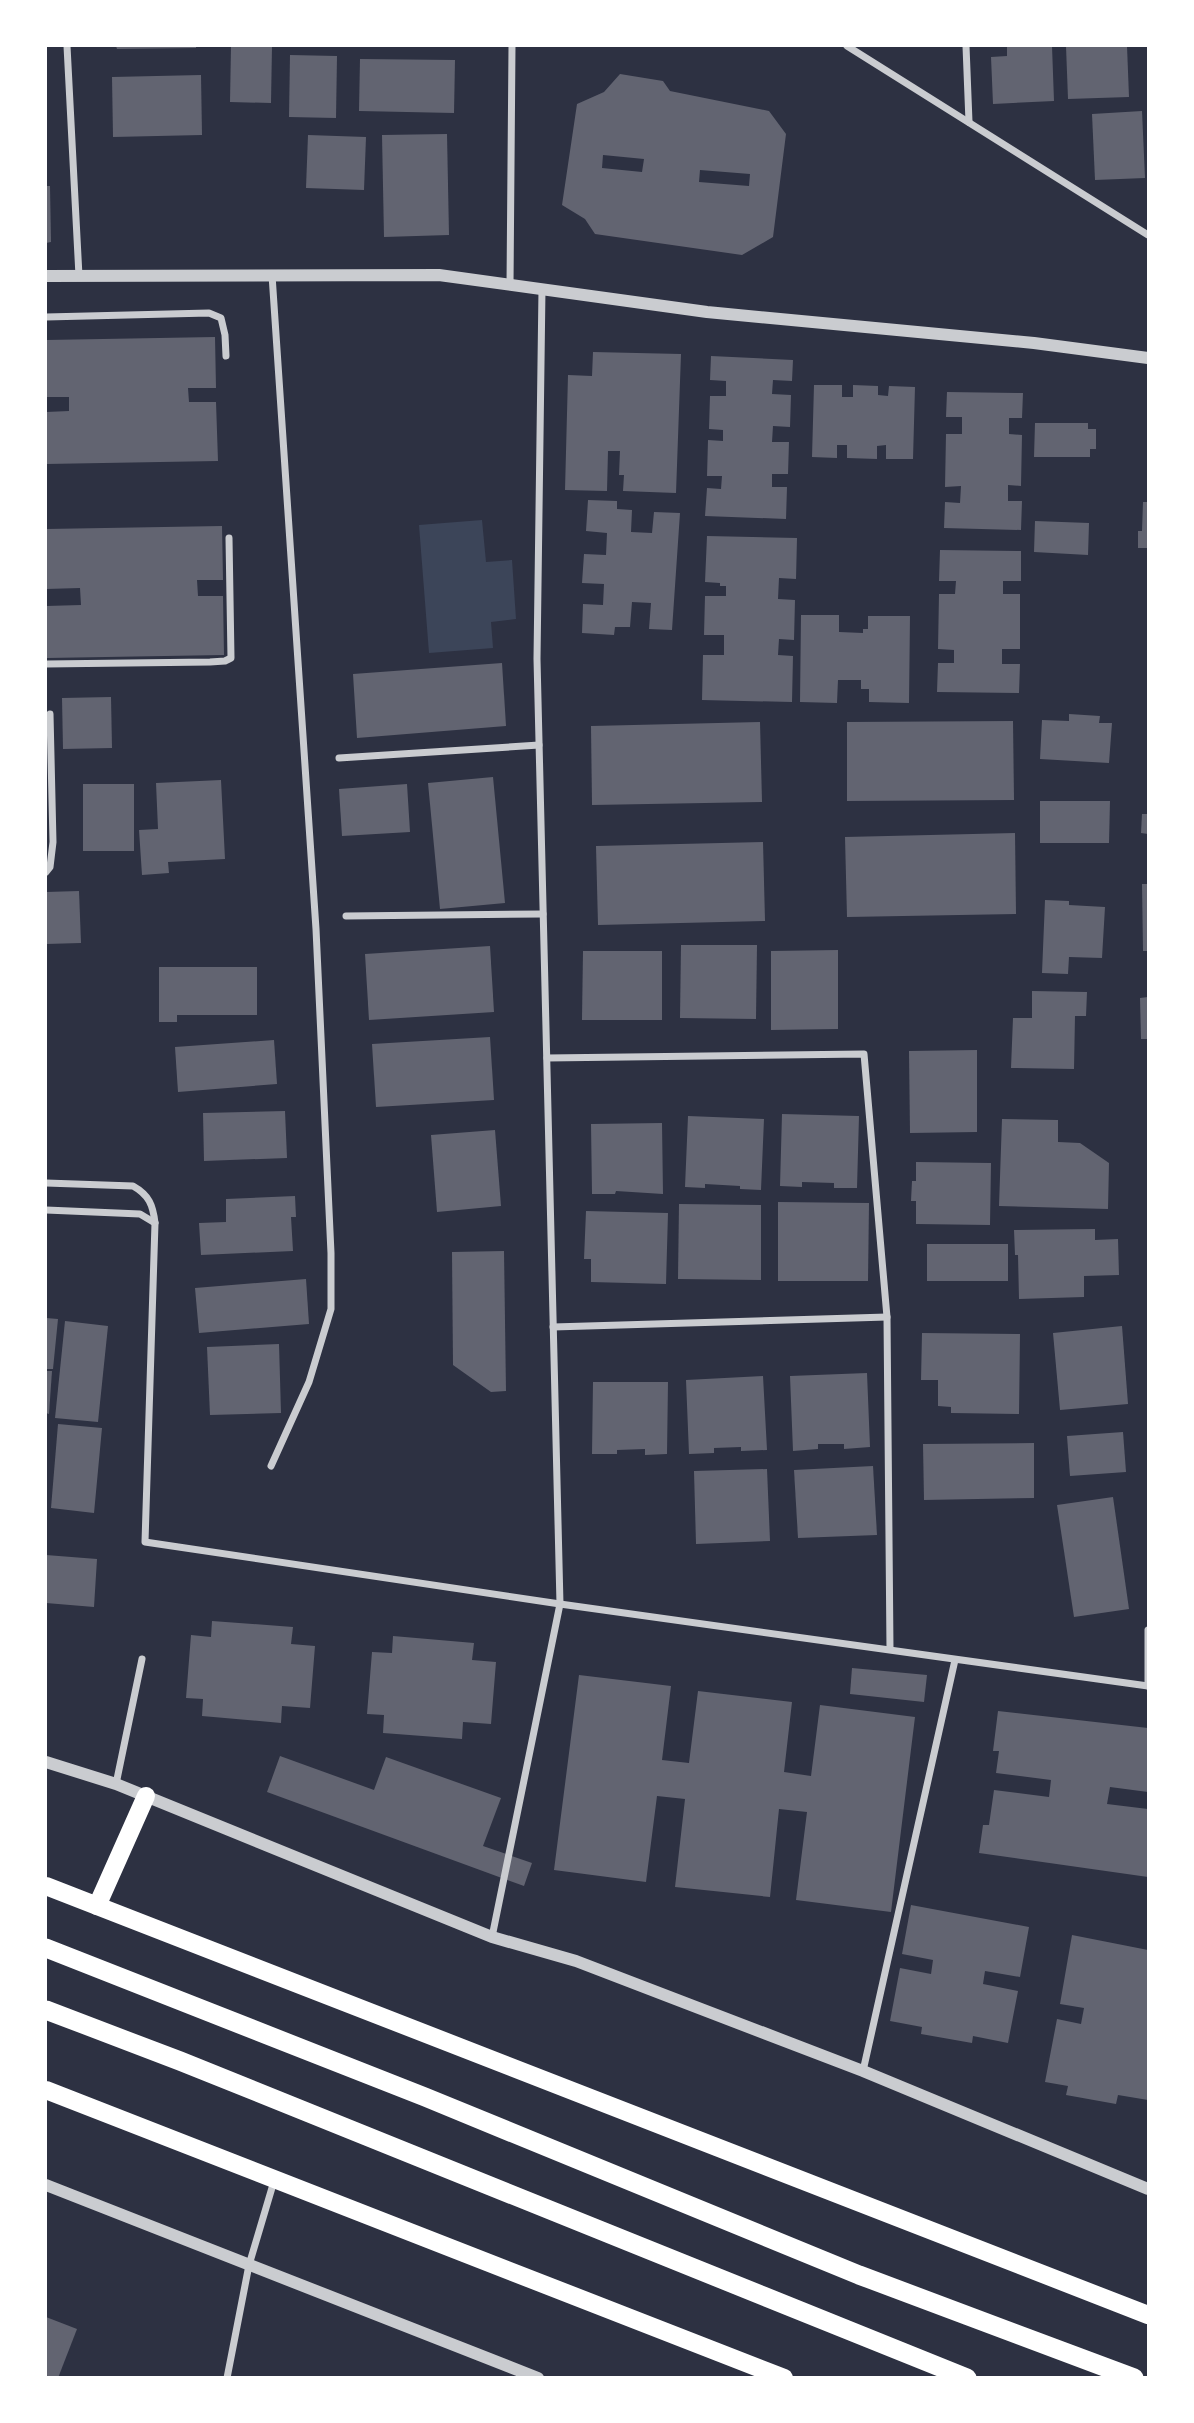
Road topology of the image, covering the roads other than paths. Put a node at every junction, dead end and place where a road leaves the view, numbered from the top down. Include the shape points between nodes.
1 (67, 46) edge
2 (512, 46) edge
3 (847, 46) edge
4 (966, 46) edge
5 (969, 122) junction
6 (1149, 235) edge
7 (272, 275) junction
8 (46, 276) edge
9 (79, 276) junction
10 (510, 285) junction
11 (542, 289) junction
12 (46, 317) edge
13 (226, 356) dead end
14 (1149, 359) edge
15 (229, 538) dead end
16 (46, 664) edge
17 (50, 714) dead end
18 (539, 745) junction
19 (339, 758) dead end
20 (46, 872) edge
21 (543, 914) junction
22 (346, 916) dead end
23 (547, 1058) junction
24 (46, 1183) edge
25 (46, 1210) edge
26 (155, 1223) junction
27 (887, 1317) junction
28 (553, 1327) junction
29 (271, 1466) dead end
30 (560, 1604) junction
31 (1149, 1630) edge
32 (890, 1649) junction
33 (142, 1659) dead end
34 (955, 1660) junction
35 (1148, 1686) edge
36 (46, 1762) edge
37 (116, 1784) junction
38 (146, 1796) junction
39 (46, 1886) edge
40 (97, 1906) junction
41 (492, 1937) junction
42 (46, 1948) edge
43 (46, 2010) edge
44 (863, 2071) junction
45 (46, 2090) edge
46 (275, 2179) junction
47 (46, 2185) edge
48 (1149, 2189) edge
49 (249, 2264) junction
50 (1149, 2315) edge
51 (227, 2378) edge
52 (538, 2378) edge
53 (784, 2378) edge
54 (967, 2378) edge
55 (1134, 2378) edge

1 - 9 street
2 - 10 street
3 - 5 street
4 - 5 street
5 - 6 street
7 - 9 street
7 - 10 street via 439,275
7 - 29 street via 316,929 331,1309 309,1382
8 - 9 street
10 - 11 street
11 - 14 street via 707,312 1034,343
11 - 18 street
12 - 13 street via 209,313 221,318
15 - 16 street via 231,658
17 - 20 street via 53,842
18 - 19 street
18 - 21 street
21 - 22 street
21 - 23 street
23 - 27 street via 864,1054
23 - 28 street
24 - 26 street via 133,1186 153,1206
25 - 26 street via 140,1214
26 - 30 street via 145,1542
27 - 28 street
27 - 32 street
28 - 30 street
30 - 32 street
30 - 41 street
31 - 35 street
32 - 34 street
33 - 37 street
34 - 35 street
34 - 44 street
36 - 37 street
37 - 38 street
38 - 40 main road
38 - 41 street
39 - 40 main road
40 - 50 main road
41 - 44 street via 576,1961
42 - 55 highway via 859,2275
43 - 54 highway
44 - 48 street
45 - 46 main road
46 - 49 street
46 - 53 main road
47 - 49 street
49 - 51 street
49 - 52 street

